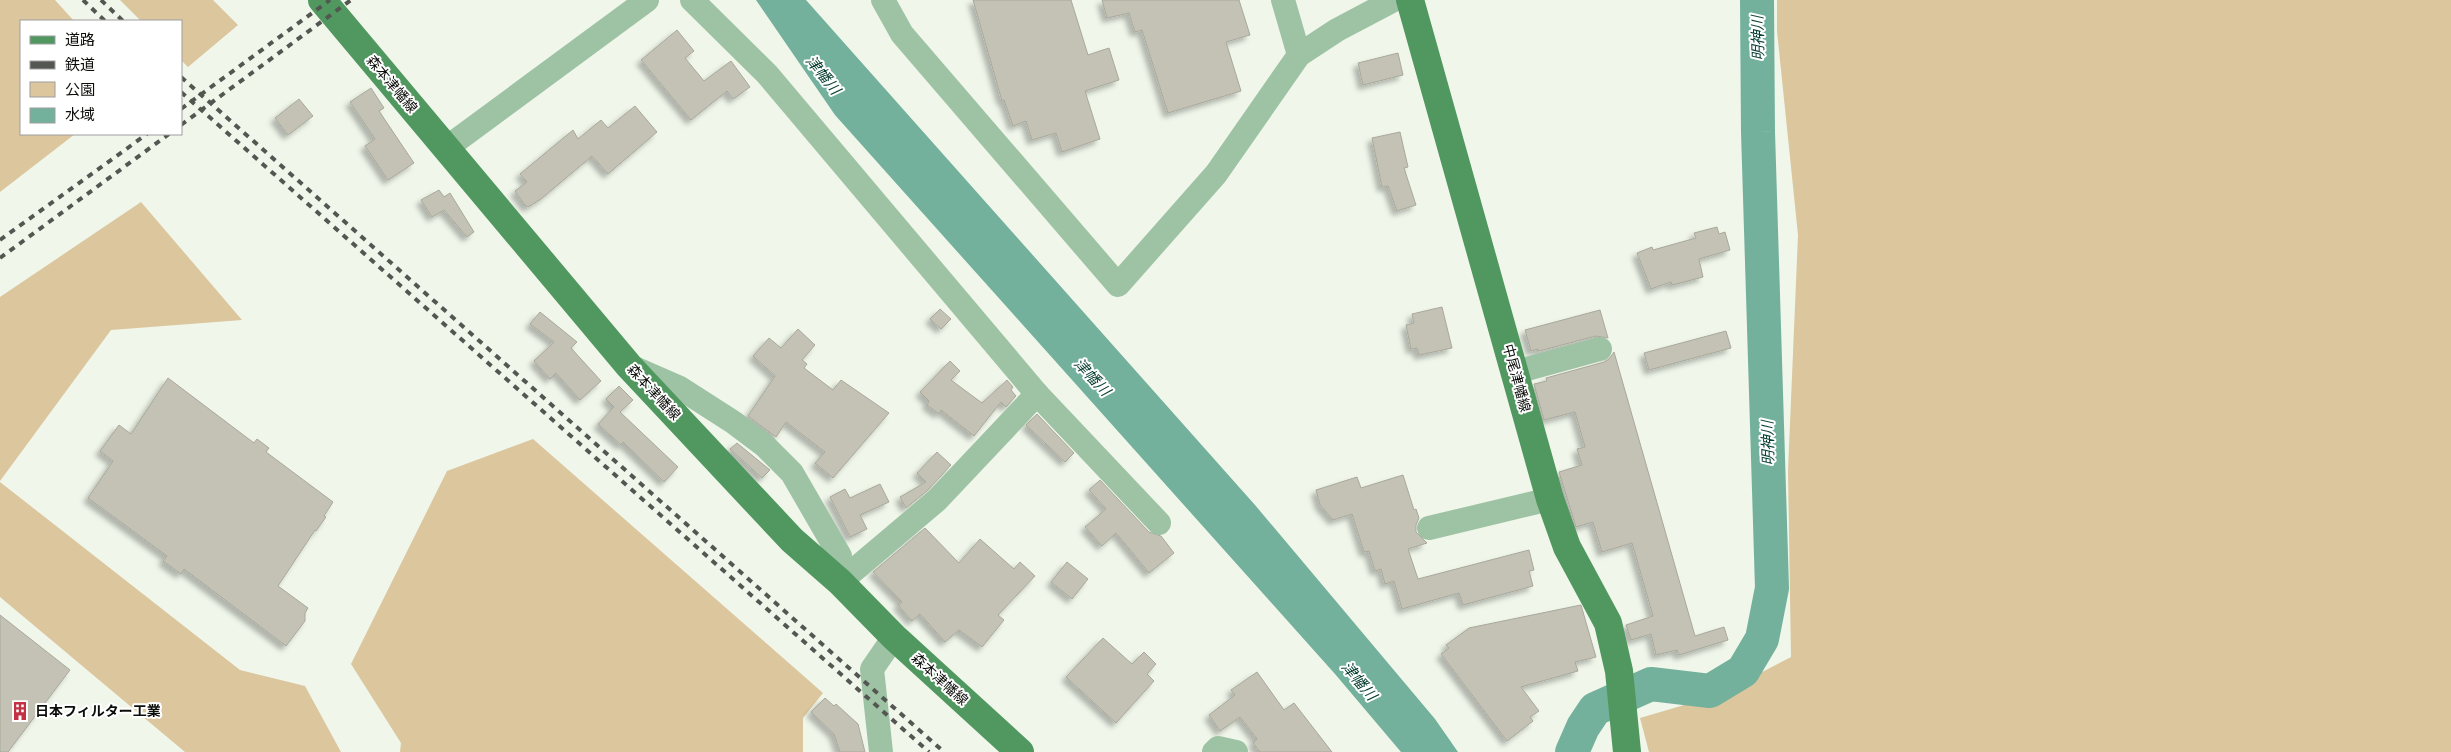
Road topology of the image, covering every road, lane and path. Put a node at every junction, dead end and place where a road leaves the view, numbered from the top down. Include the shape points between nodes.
1 (322, 0) edge
2 (647, 0) edge
3 (692, 0) edge
4 (883, 0) edge
5 (1283, 0) edge
6 (1394, 0) edge
7 (1410, 0) edge
8 (1299, 55) junction
9 (445, 149) junction
10 (1600, 349) dead end
11 (628, 366) junction
12 (1516, 372) junction
13 (1037, 394) junction
14 (1550, 499) junction
15 (1159, 523) dead end
16 (1430, 528) dead end
17 (840, 582) junction
18 (894, 637) junction
19 (1625, 740) edge
20 (881, 752) edge
21 (1020, 752) edge
22 (1214, 752) edge
23 (1236, 752) edge

1 - 9 main road, 森本津幡線
2 - 9 street
3 - 13 street via 767,74
4 - 8 street via 902,34 1118,285 1216,174
5 - 8 street
6 - 8 street via 1337,30
7 - 12 main road, 中尾津幡線
9 - 11 main road, 森本津幡線
10 - 12 street
11 - 17 main road, 森本津幡線 via 792,540
11 - 17 street via 680,388 711,408 765,446 792,472 840,556
12 - 14 main road, 中尾津幡線
13 - 15 street
13 - 17 street via 937,500
14 - 16 street
14 - 19 main road, 中尾津幡線 via 1567,547 1608,623 1619,672
17 - 18 main road, 森本津幡線
18 - 20 street via 872,669
18 - 21 main road, 森本津幡線
22 - 23 street via 1218,748

